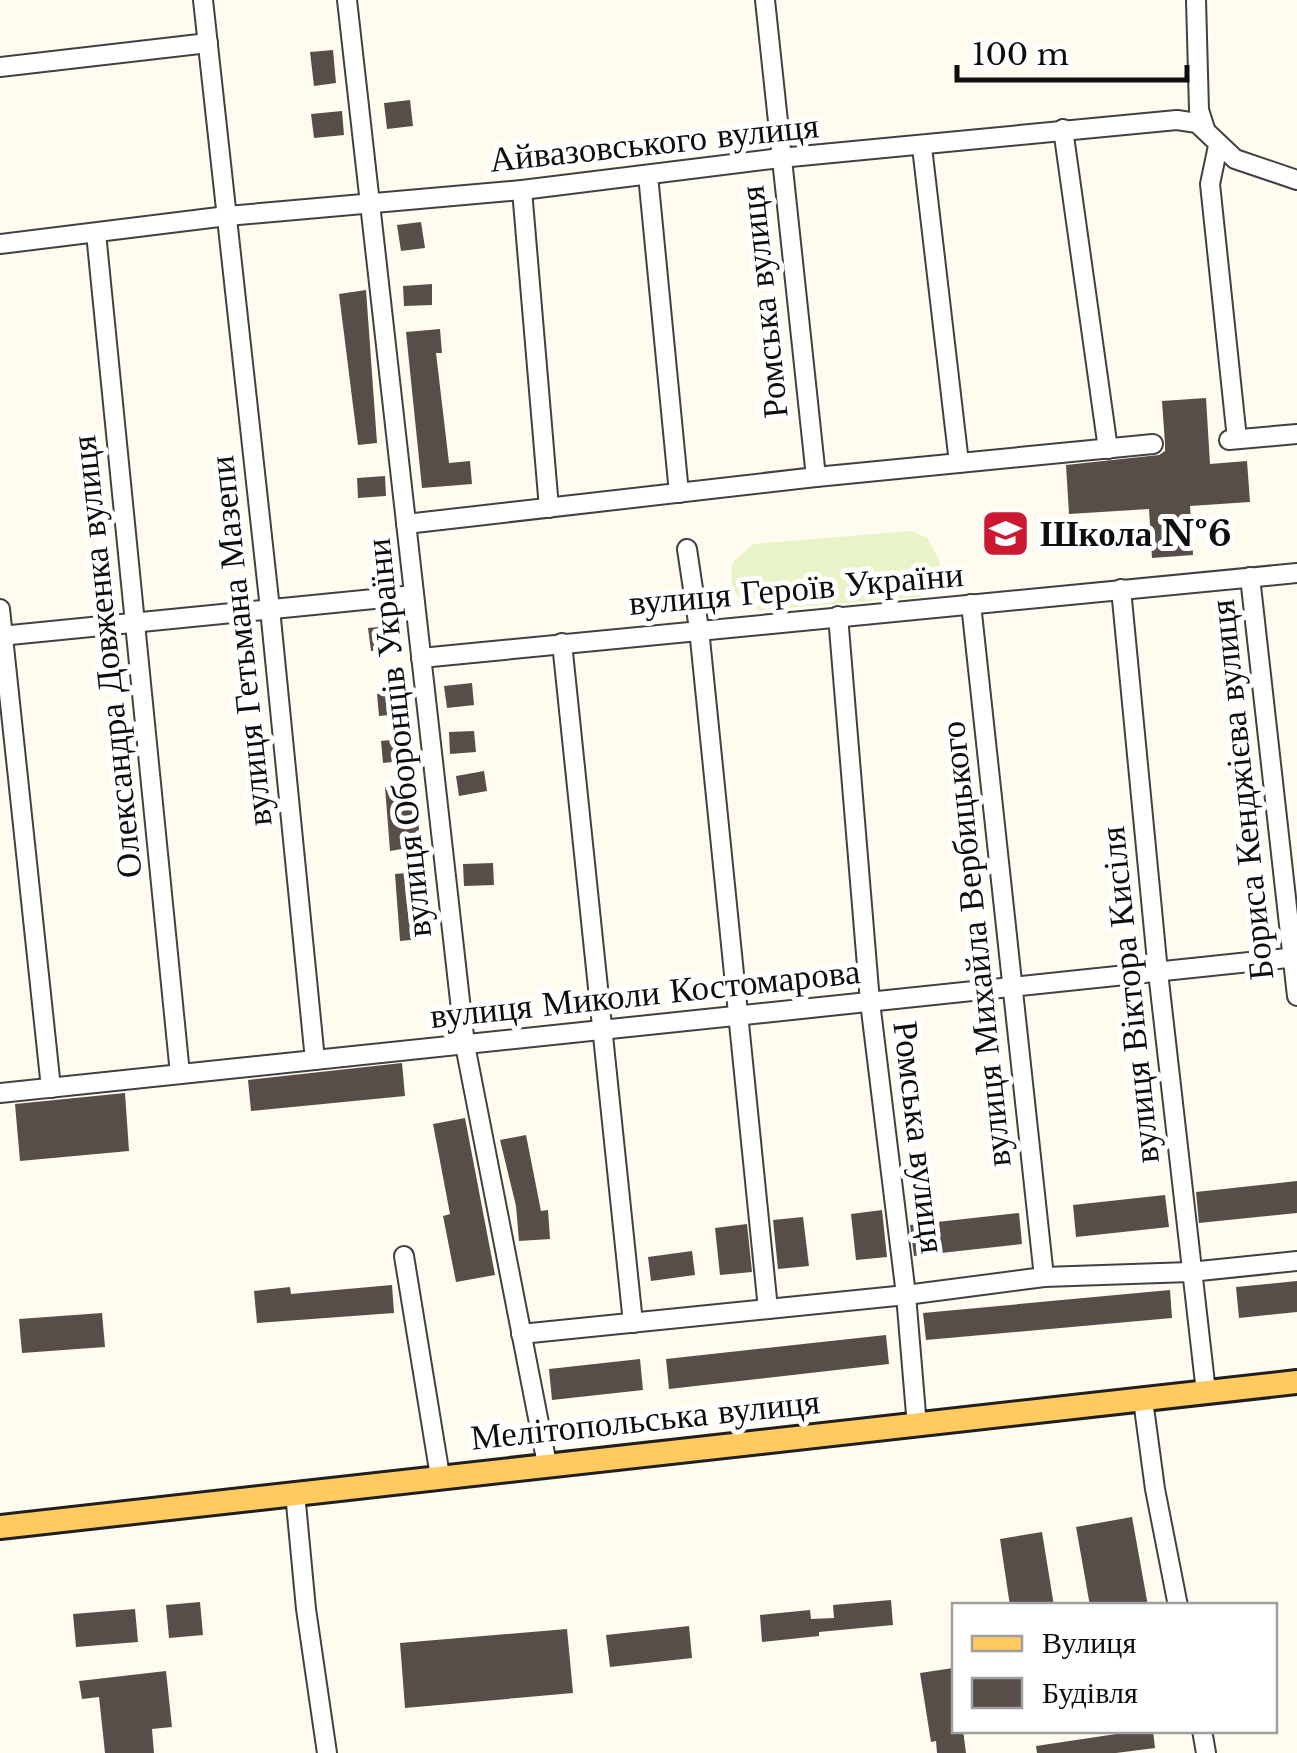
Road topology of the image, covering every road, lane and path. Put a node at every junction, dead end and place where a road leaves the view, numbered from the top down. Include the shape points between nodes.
1 (203, 0) edge
2 (347, 0) edge
3 (765, 0) edge
4 (1196, 0) edge
5 (208, 43) junction
6 (0, 67) edge
7 (1063, 129) junction
8 (1205, 129) junction
9 (1218, 146) junction
10 (922, 147) junction
11 (780, 158) junction
12 (648, 175) junction
13 (1297, 180) edge
14 (522, 190) junction
15 (370, 204) junction
16 (227, 216) junction
17 (96, 232) junction
18 (0, 244) edge
19 (1297, 434) edge
20 (1153, 444) dead end
21 (1108, 449) junction
22 (959, 463) junction
23 (816, 477) junction
24 (679, 493) junction
25 (549, 508) junction
26 (406, 524) junction
27 (687, 550) dead end
28 (1297, 573) edge
29 (1250, 578) junction
30 (1121, 590) junction
31 (414, 595) junction
32 (971, 604) junction
33 (0, 609) edge
34 (270, 609) junction
35 (838, 616) junction
36 (135, 622) junction
37 (699, 629) junction
38 (1, 635) edge
39 (562, 644) junction
40 (421, 658) junction
41 (1295, 958) edge
42 (1158, 972) junction
43 (1012, 988) junction
44 (1297, 996) edge
45 (870, 1002) junction
46 (739, 1016) junction
47 (602, 1030) junction
48 (465, 1045) junction
49 (315, 1060) junction
50 (180, 1074) junction
51 (51, 1088) junction
52 (0, 1093) edge
53 (404, 1256) dead end
54 (1297, 1261) edge
55 (1190, 1272) junction
56 (1044, 1277) junction
57 (906, 1294) junction
58 (768, 1308) junction
59 (633, 1323) junction
60 (521, 1334) junction
61 (1297, 1382) edge
62 (1206, 1392) junction
63 (1143, 1400) junction
64 (918, 1426) junction
65 (546, 1464) junction
66 (440, 1476) junction
67 (295, 1493) junction
68 (0, 1527) edge
69 (1177, 1603) edge
70 (326, 1753) edge

1 - 5 street, вулиця Гетьмана Мазепи
2 - 15 street, вулиця Оборонців України
3 - 11 street, Ромська вулиця
4 - 8 street via 1198,110
5 - 6 street
5 - 16 street, вулиця Гетьмана Мазепи
7 - 8 street, Айвазовського вулиця via 1177,120
7 - 10 street, Айвазовського вулиця
7 - 21 street
8 - 9 street
9 - 13 street via 1235,159
9 - 19 street via 1210,184 1233,440
10 - 11 street, Айвазовського вулиця
10 - 22 street
11 - 12 street, Айвазовського вулиця
11 - 23 street, Ромська вулиця
12 - 14 street, Айвазовського вулиця
12 - 24 street
14 - 15 street, Айвазовського вулиця
14 - 25 street
15 - 16 street, Айвазовського вулиця
15 - 26 street, вулиця Оборонців України
16 - 17 street, Айвазовського вулиця
16 - 34 street, вулиця Гетьмана Мазепи
17 - 18 street, Айвазовського вулиця
17 - 36 street, Олександра Довженка вулиця
20 - 21 street
21 - 22 street
22 - 23 street
23 - 24 street
24 - 25 street
25 - 26 street
26 - 31 street, вулиця Оборонців України
27 - 37 street
28 - 29 street, вулиця Героїв України
29 - 30 street, вулиця Героїв України
29 - 41 street, Бориса Кенджієва вулиця
30 - 32 street, вулиця Героїв України
30 - 42 street, вулиця Віктора Кисіля
31 - 34 street
31 - 40 street, вулиця Оборонців України
32 - 35 street, вулиця Героїв України
32 - 43 street, вулиця Михайла Вербицького
33 - 38 street
34 - 36 street
34 - 49 street, вулиця Гетьмана Мазепи
35 - 37 street, вулиця Героїв України
35 - 45 street, Ромська вулиця
36 - 38 street
36 - 50 street, Олександра Довженка вулиця
37 - 39 street, вулиця Героїв України
37 - 46 street
38 - 51 street
39 - 40 street, вулиця Героїв України
39 - 47 street
40 - 48 street, вулиця Оборонців України
41 - 42 street, вулиця Миколи Костомарова
41 - 44 street, Бориса Кенджієва вулиця
42 - 43 street, вулиця Миколи Костомарова
42 - 55 street, вулиця Віктора Кисіля
43 - 45 street, вулиця Миколи Костомарова
43 - 56 street, вулиця Михайла Вербицького
45 - 46 street, вулиця Миколи Костомарова
45 - 57 street, Ромська вулиця
46 - 47 street, вулиця Миколи Костомарова
46 - 58 street
47 - 48 street, вулиця Миколи Костомарова
47 - 59 street
48 - 49 street, вулиця Миколи Костомарова
48 - 60 street, вулиця Оборонців України
49 - 50 street, вулиця Миколи Костомарова
50 - 51 street, вулиця Миколи Костомарова
51 - 52 street, вулиця Миколи Костомарова
53 - 66 street
54 - 55 street
55 - 56 street
55 - 62 street, вулиця Віктора Кисіля
56 - 57 street
57 - 58 street
57 - 64 street, Ромська вулиця
58 - 59 street
59 - 60 street
60 - 65 street, вулиця Оборонців України
61 - 62 main road, Мелітопольська вулиця
62 - 63 main road, Мелітопольська вулиця
63 - 64 main road, Мелітопольська вулиця
63 - 69 street
64 - 65 main road, Мелітопольська вулиця
65 - 66 main road, Мелітопольська вулиця
66 - 67 main road, Мелітопольська вулиця
67 - 68 main road, Мелітопольська вулиця
67 - 70 street

